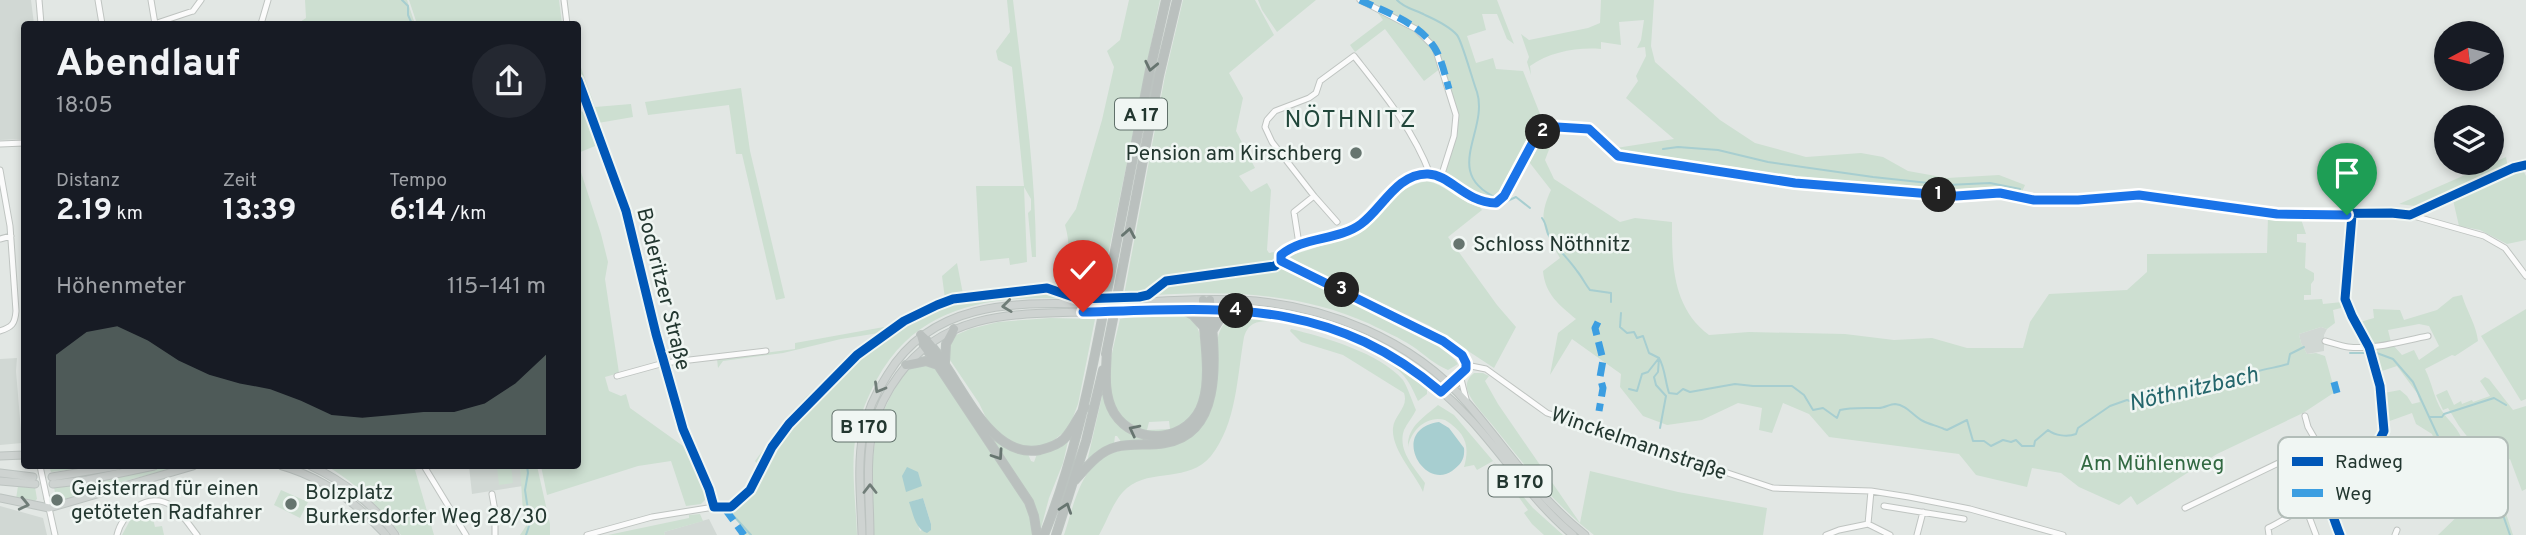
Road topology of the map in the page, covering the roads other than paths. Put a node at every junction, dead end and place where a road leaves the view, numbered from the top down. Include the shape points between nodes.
1 (39, 0) edge
2 (98, 0) edge
3 (151, 0) edge
4 (201, 0) edge
5 (564, 0) edge
6 (1166, 0) edge
7 (1177, 0) edge
8 (1360, 0) edge
9 (267, 1) edge
10 (193, 11) junction
11 (198, 19) dead end
12 (41, 21) edge
13 (102, 21) edge
14 (154, 21) edge
15 (164, 21) edge
16 (262, 21) edge
17 (566, 21) edge
18 (581, 88) edge
19 (21, 143) edge
20 (0, 145) edge
21 (2526, 165) edge
22 (0, 170) edge
23 (1430, 174) junction
24 (1441, 177) junction
25 (1314, 197) junction
26 (2352, 215) junction
27 (2410, 215) junction
28 (1337, 222) dead end
29 (11, 236) junction
30 (0, 239) edge
31 (1298, 244) junction
32 (2526, 276) edge
33 (1033, 290) dead end
34 (1106, 297) dead end
35 (1117, 297) dead end
36 (1207, 300) junction
37 (1084, 308) junction
38 (1182, 309) junction
39 (1207, 310) junction
40 (1227, 311) junction
41 (1102, 319) dead end
42 (1113, 319) dead end
43 (954, 329) junction
44 (1208, 330) junction
45 (0, 331) edge
46 (921, 335) junction
47 (2428, 336) dead end
48 (2325, 341) dead end
49 (927, 344) junction
50 (2369, 347) junction
51 (1107, 350) junction
52 (766, 351) dead end
53 (664, 363) junction
54 (942, 364) junction
55 (906, 365) junction
56 (1465, 368) junction
57 (617, 376) dead end
58 (1461, 379) junction
59 (1451, 386) junction
60 (1441, 392) junction
61 (1466, 402) junction
62 (1084, 407) junction
63 (2305, 416) dead end
64 (2315, 437) edge
65 (2381, 437) edge
66 (0, 456) edge
67 (21, 456) edge
68 (2278, 463) edge
69 (41, 469) edge
70 (106, 469) edge
71 (134, 469) edge
72 (183, 469) edge
73 (290, 469) edge
74 (317, 469) edge
75 (426, 469) edge
76 (0, 473) edge
77 (52, 480) dead end
78 (63, 480) junction
79 (1075, 480) junction
80 (0, 481) edge
81 (1871, 491) junction
82 (492, 494) dead end
83 (0, 498) edge
84 (1885, 506) dead end
85 (714, 507) junction
86 (49, 508) junction
87 (2185, 508) dead end
88 (1923, 512) junction
89 (2285, 518) edge
90 (2310, 518) edge
91 (2335, 518) edge
92 (1964, 519) dead end
93 (1868, 524) junction
94 (55, 535) edge
95 (117, 535) edge
96 (197, 535) edge
97 (386, 535) edge
98 (395, 535) edge
99 (466, 535) edge
100 (495, 535) edge
101 (587, 535) edge
102 (862, 535) edge
103 (870, 535) edge
104 (1037, 535) edge
105 (1045, 535) edge
106 (1056, 535) edge
107 (1573, 535) edge
108 (1585, 535) edge
109 (1826, 535) edge
110 (1890, 535) edge
111 (1917, 535) edge
112 (2063, 535) edge
113 (2269, 535) edge
114 (2316, 535) edge
115 (2340, 535) edge

1 - 12 street
2 - 13 street
3 - 14 street
4 - 10 street
5 - 17 street
6 -> 34 highway, A 17
35 -> 7 highway, A 17
8 - 24 street via 1416,29 1435,48 1456,115
9 - 16 street
10 - 11 street
10 - 15 street
18 - 53 street, Boderitzer Straße via 626,211
19 - 20 street
21 - 27 street
22 - 29 street
23 - 24 street
23 - 25 street via 1402,116 1354,56 1320,81 1316,93 1275,111 1266,120 1272,142
23 - 31 street via 1397,187 1353,229
24 - 26 street via 1469,197 1497,202 1534,140 1547,128 1557,127 1589,129 1618,156 1795,183 1956,196 2000,193 2034,200 2139,195 2277,214
25 - 28 street
25 - 31 street via 1294,212
26 - 27 street
26 - 50 street via 2345,299
27 - 32 street via 2484,236 2505,248
29 - 30 street
29 - 45 street via 15,322
31 - 56 street, Winckelmannstraße via 1281,255 1281,261 1443,341 1459,353
33 - 85 street via 953,299 904,321 857,355 789,424 742,499 725,509
36 - 37 main road, B 170, bridge
36 - 39 highway
36 - 59 main road, B 170 via 1270,303 1342,320 1402,349
37 - 38 main road, B 170, bridge
37 - 43 main road, B 170 via 998,317
37 -> 46 main road, B 170 via 1003,305 962,315
38 - 39 main road, B 170
38 - 44 highway
39 - 40 main road, B 170
39 - 44 highway
40 - 44 highway
40 - 60 main road, B 170 via 1288,316 1338,330 1392,356
41 - 62 highway
42 - 51 highway
43 - 49 main road, B 170
43 - 54 highway
44 -> 51 highway via 1204,401 1192,421 1170,435 1146,436 1120,421 1107,389
44 - 79 highway via 1213,362 1211,398 1201,422 1168,443 1106,451
46 - 49 highway
46 -> 102 main road, B 170 via 899,357 871,403 863,430
47 - 50 street
48 - 50 street
49 - 54 highway
49 - 55 main road, B 170
50 - 65 street via 2380,386
51 - 79 highway
52 - 53 street
53 - 57 street
53 - 85 street, Boderitzer Straße via 683,429
54 - 55 highway via 919,360
54 - 62 highway via 989,430 1018,450 1042,450 1059,442
54 -> 104 highway via 1029,502
103 -> 55 main road, B 170 via 873,427
56 - 58 street
56 - 59 street
56 - 81 street, Winckelmannstraße via 1486,369 1547,413 1773,488
58 - 59 street
58 - 61 street
59 - 60 street
59 - 61 main road, B 170
60 - 107 main road, B 170
61 - 108 main road, B 170 via 1549,502
62 - 105 highway
63 - 64 street
66 - 67 main road
68 - 87 street
69 - 86 street, bridge
70 - 78 main road
71 - 78 main road
72 - 86 main road
73 - 97 main road via 350,500
74 - 98 main road via 343,483
75 - 99 street
76 - 80 main road via 34,481
77 - 78 main road
106 -> 79 highway
81 - 93 street
81 - 112 street, Winckelmannstraße via 1970,509
82 - 100 street
83 -> 86 main road
84 - 88 street
85 - 101 street via 652,517
86 - 94 street
88 - 92 street
88 - 111 street
89 - 113 street via 2268,528
90 - 114 street
91 - 115 street
93 - 109 street
93 - 110 street
95 - 96 street via 132,510 161,501 173,506

